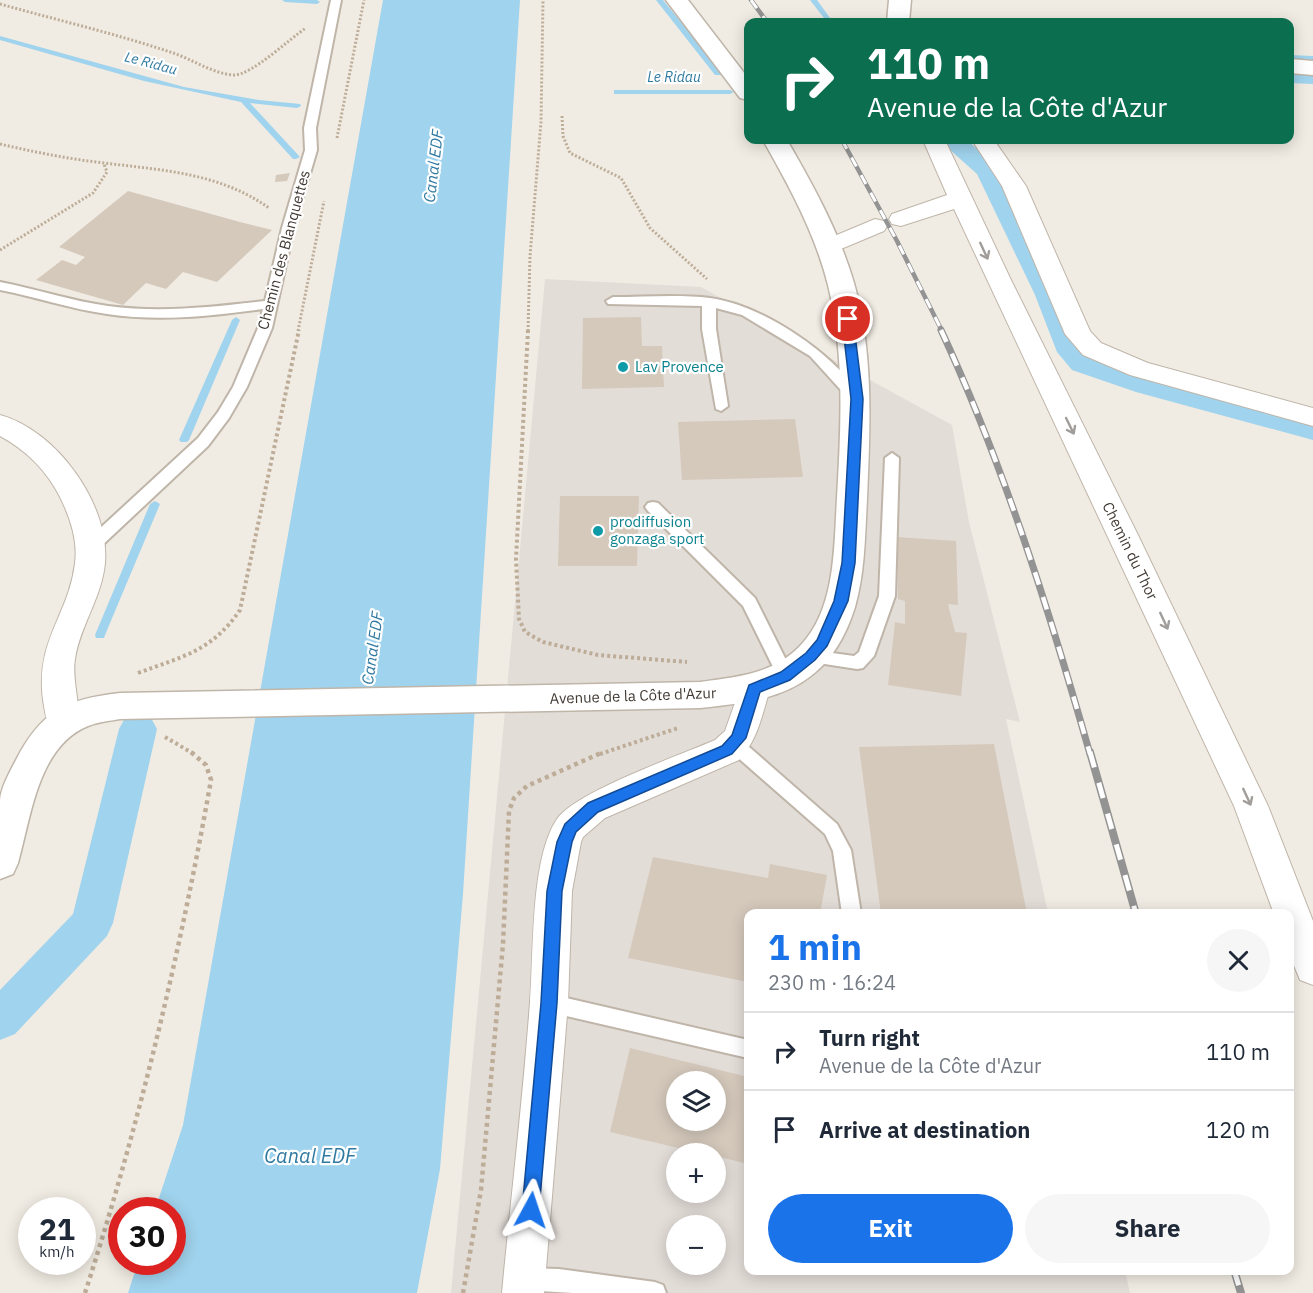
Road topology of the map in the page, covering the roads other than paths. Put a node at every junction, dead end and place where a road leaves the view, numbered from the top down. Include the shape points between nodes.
1 (336, 0) edge
2 (677, 0) edge
3 (900, 0) edge
4 (898, 18) edge
5 (1294, 66) edge
6 (1313, 68) edge
7 (744, 87) edge
8 (777, 144) edge
9 (936, 144) edge
10 (986, 144) edge
11 (960, 198) junction
12 (901, 219) dead end
13 (875, 226) dead end
14 (829, 246) junction
15 (0, 286) edge
16 (613, 301) dead end
17 (709, 303) junction
18 (271, 304) junction
19 (857, 399) junction
20 (721, 406) dead end
21 (1313, 417) edge
22 (0, 424) edge
23 (892, 458) dead end
24 (652, 507) dead end
25 (90, 547) junction
26 (811, 656) junction
27 (770, 682) junction
28 (63, 722) junction
29 (734, 744) junction
30 (0, 863) edge
31 (851, 909) edge
32 (1290, 909) edge
33 (1294, 918) edge
34 (1313, 968) edge
35 (549, 1003) junction
36 (744, 1048) edge
37 (524, 1286) edge
38 (655, 1293) edge

1 - 18 lane, Chemin des Blanquettes via 310,128 311,150
2 - 7 street
3 - 4 street
5 - 6 street
8 - 14 street via 801,183
9 - 11 street, Chemin du Thor
10 - 21 street via 1014,186 1078,334 1092,349 1139,369
11 - 12 street
11 -> 32 street, Chemin du Thor via 1251,806
13 - 14 street
14 - 19 street via 851,335
15 - 18 lane via 122,313 200,312
16 - 17 lane
17 - 19 lane via 747,312 815,353
17 - 20 lane via 709,329
18 - 25 lane, Chemin des Blanquettes via 240,387 214,430
19 - 26 street via 848,563 833,623
22 - 25 street via 32,442 59,472 80,508
23 - 26 lane via 887,596 866,656 857,663
24 - 27 lane via 749,602
25 - 28 street via 84,585 60,650 57,678
26 - 27 street
27 - 28 street, Avenue de la Côte d'Azur via 700,695 120,706 94,710
27 - 29 street
28 - 30 street, Avenue de la Côte d'Azur via 46,738 33,759
29 - 31 lane via 831,829 842,850
29 - 35 street via 716,756 608,799 570,828 554,891
33 -> 34 street, Chemin du Thor
35 - 36 lane
35 - 37 street
37 - 38 lane via 559,1281

